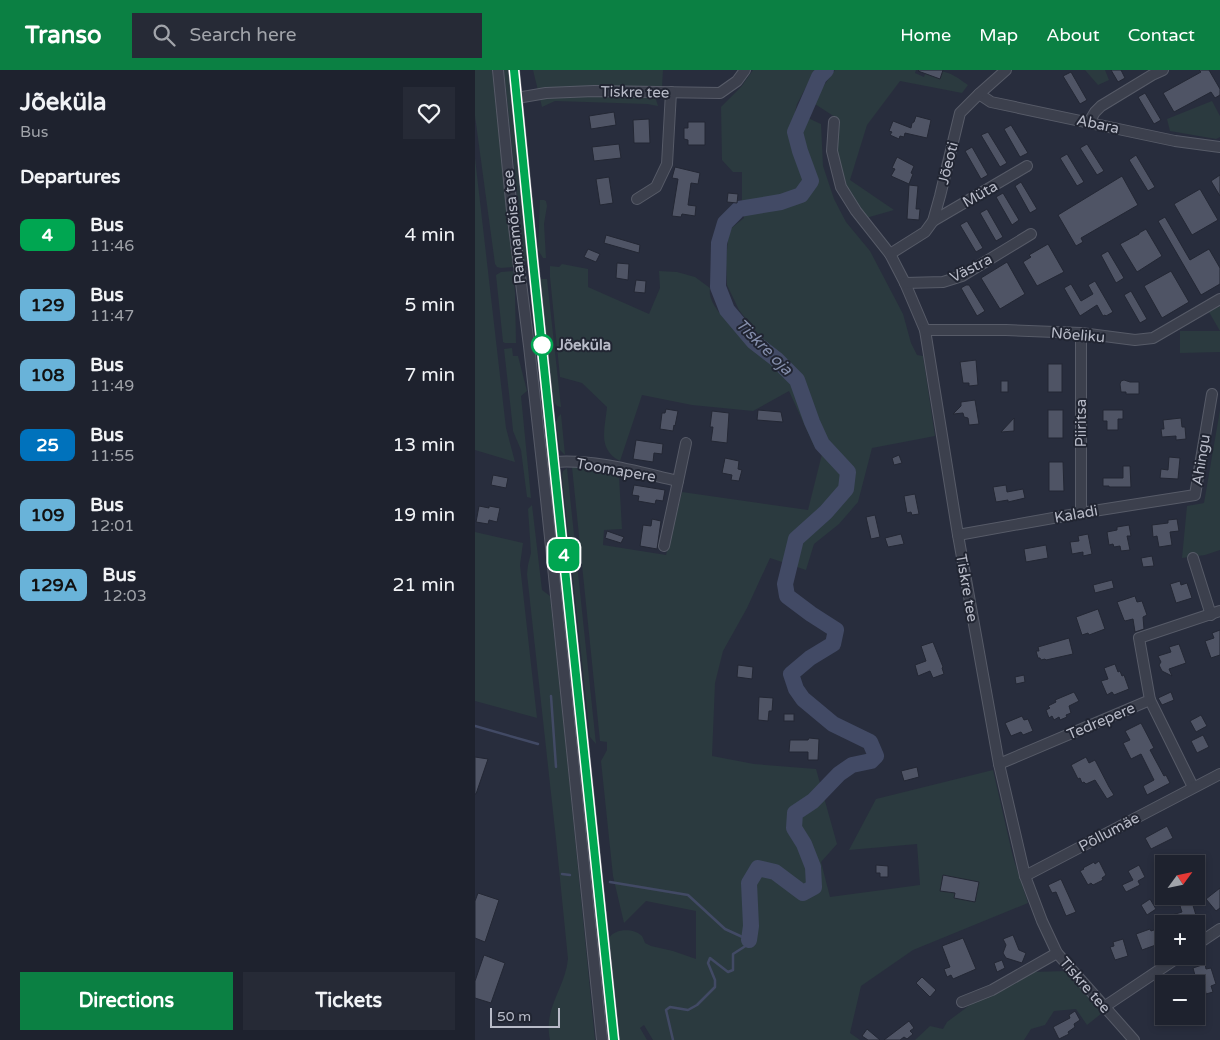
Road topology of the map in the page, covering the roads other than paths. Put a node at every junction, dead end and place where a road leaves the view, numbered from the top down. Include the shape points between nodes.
1 (498, 70) edge
2 (514, 70) edge
3 (745, 70) edge
4 (1006, 70) edge
5 (1163, 70) edge
6 (671, 92) junction
7 (979, 94) junction
8 (517, 98) junction
9 (834, 122) dead end
10 (1089, 122) junction
11 (1220, 147) edge
12 (1027, 166) dead end
13 (637, 199) dead end
14 (933, 221) junction
15 (1031, 234) dead end
16 (890, 254) junction
17 (905, 284) junction
18 (1220, 299) edge
19 (925, 330) junction
20 (1081, 334) junction
21 (1212, 394) dead end
22 (686, 443) dead end
23 (554, 462) junction
24 (678, 481) junction
25 (1195, 495) joint
26 (1081, 513) junction
27 (958, 535) junction
28 (664, 546) dead end
29 (1193, 558) dead end
30 (1215, 613) edge
31 (1150, 700) junction
32 (999, 764) junction
33 (1220, 774) edge
34 (1193, 787) junction
35 (1025, 876) junction
36 (1220, 928) edge
37 (1205, 939) edge
38 (1057, 954) junction
39 (1167, 965) edge
40 (962, 1002) dead end
41 (1104, 1007) junction
42 (602, 1040) edge
43 (614, 1040) edge
44 (1134, 1040) edge

1 - 42 street, Rannamõisa tee
2 - 8 street, Rannamõisa tee
3 - 6 street, Tiskre tee via 737,81 720,93
4 - 7 street, Jõeoti
5 - 10 street via 1101,106
6 - 8 street, Tiskre tee via 594,90
6 - 13 street via 667,164 656,187
7 - 10 street, Abara via 991,102
7 - 14 street, Jõeoti via 960,113
8 - 23 street, Rannamõisa tee
9 - 16 street, Tiskre tee via 833,151 841,187 856,212
10 - 11 street, Abara via 1175,141
12 - 14 street, Müta
14 - 16 street, Jõeoti via 925,232
15 - 17 street, Västra via 962,276 943,282
16 - 17 street, Tiskre tee
17 - 19 street, Tiskre tee
18 - 20 street, Nõeliku via 1153,338 1135,340
19 - 20 street, Nõeliku
19 - 27 street, Tiskre tee
20 - 26 street, Piiritsa
21 - 25 street, Ahingu
22 - 24 street
23 - 24 street, Toomapere via 583,462
23 - 43 street, Rannamõisa tee
24 - 28 street
25 - 26 street, Kaladi
26 - 27 street, Kaladi
27 - 32 street, Tiskre tee
29 - 30 street
30 - 31 street, Tedrepere via 1139,638
31 - 32 street, Tedrepere
31 - 34 street
32 - 35 street, Tiskre tee
33 - 34 street, Põllumäe
34 - 35 street, Põllumäe
35 - 38 street, Tiskre tee
36 - 37 street
38 - 40 street via 992,990
38 - 41 street, Tiskre tee
39 - 41 street
41 - 44 street, Tiskre tee

